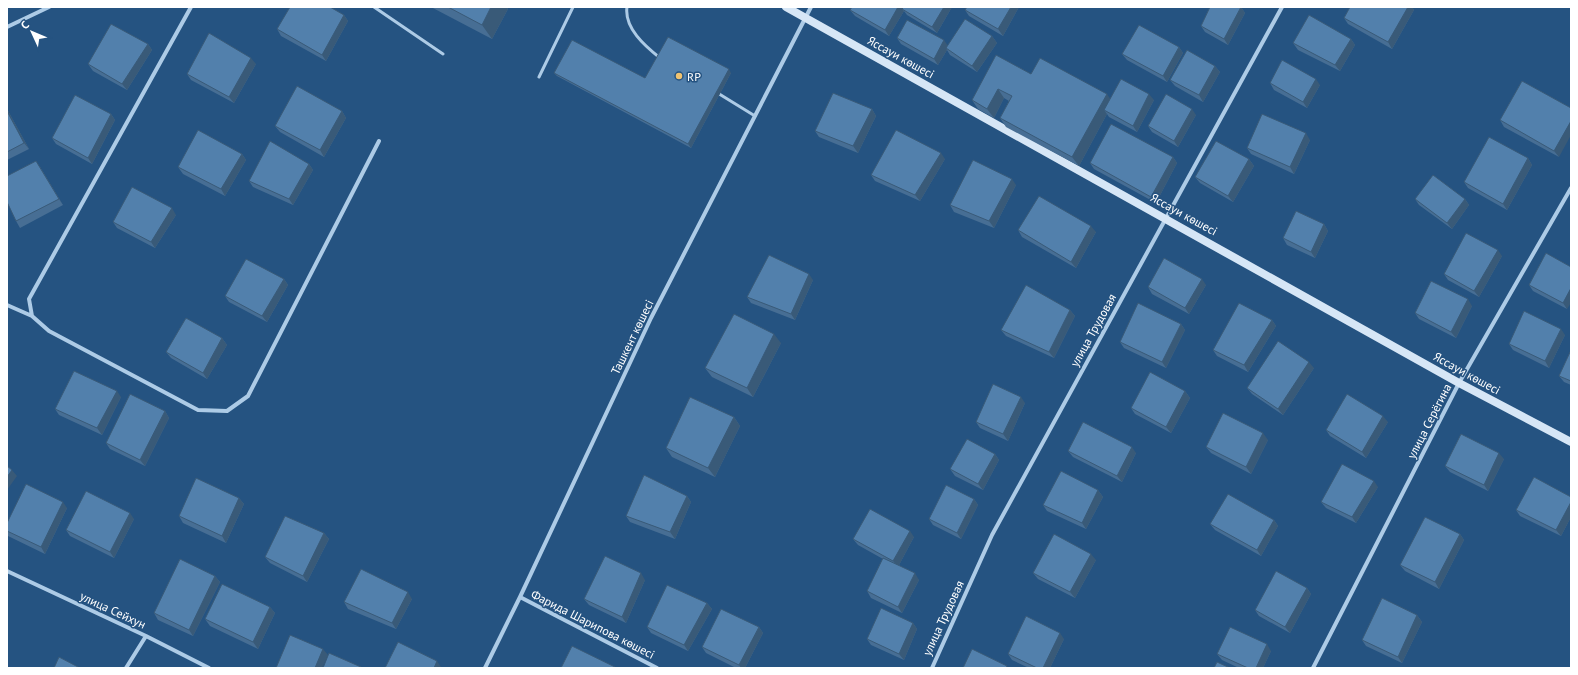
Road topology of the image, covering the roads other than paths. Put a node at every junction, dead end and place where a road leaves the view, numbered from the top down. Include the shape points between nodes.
1 (49, 7) edge
2 (191, 7) edge
3 (374, 7) edge
4 (573, 7) edge
5 (627, 7) edge
6 (786, 7) edge
7 (811, 7) edge
8 (1282, 7) edge
9 (805, 18) junction
10 (7, 27) edge
11 (443, 54) dead end
12 (666, 62) edge
13 (538, 76) dead end
14 (714, 91) edge
15 (755, 116) junction
16 (379, 141) dead end
17 (1571, 188) edge
18 (1166, 218) junction
19 (7, 305) edge
20 (32, 316) junction
21 (1459, 383) junction
22 (1571, 442) edge
23 (7, 571) edge
24 (520, 597) junction
25 (146, 636) junction
26 (126, 668) edge
27 (209, 668) edge
28 (485, 668) edge
29 (657, 668) edge
30 (932, 668) edge
31 (1314, 668) edge

1 - 10 street
2 - 20 street via 29,300
3 - 11 lane
4 - 13 lane
5 - 12 lane via 626,12 634,34
6 - 9 main road, Яссауи көшесі
7 - 9 street, Ташкент көшесі
8 - 18 street, улица Трудовая
9 - 15 street, Ташкент көшесі
9 - 18 main road, Яссауи көшесі
14 - 15 lane
15 - 24 street, Ташкент көшесі via 651,318
16 - 20 street via 248,396 227,411 198,410 49,331
17 - 21 street, улица Серёгина
18 - 21 main road, Яссауи көшесі
18 - 30 street, улица Трудовая via 992,535
19 - 20 street
21 - 22 main road, Яссауи көшесі
21 - 31 street, улица Серёгина
23 - 25 street, улица Сейхун
24 - 28 street, Ташкент көшесі
24 - 29 street, Фарида Шарипова көшесі
25 - 26 street
25 - 27 street, улица Сейхун

